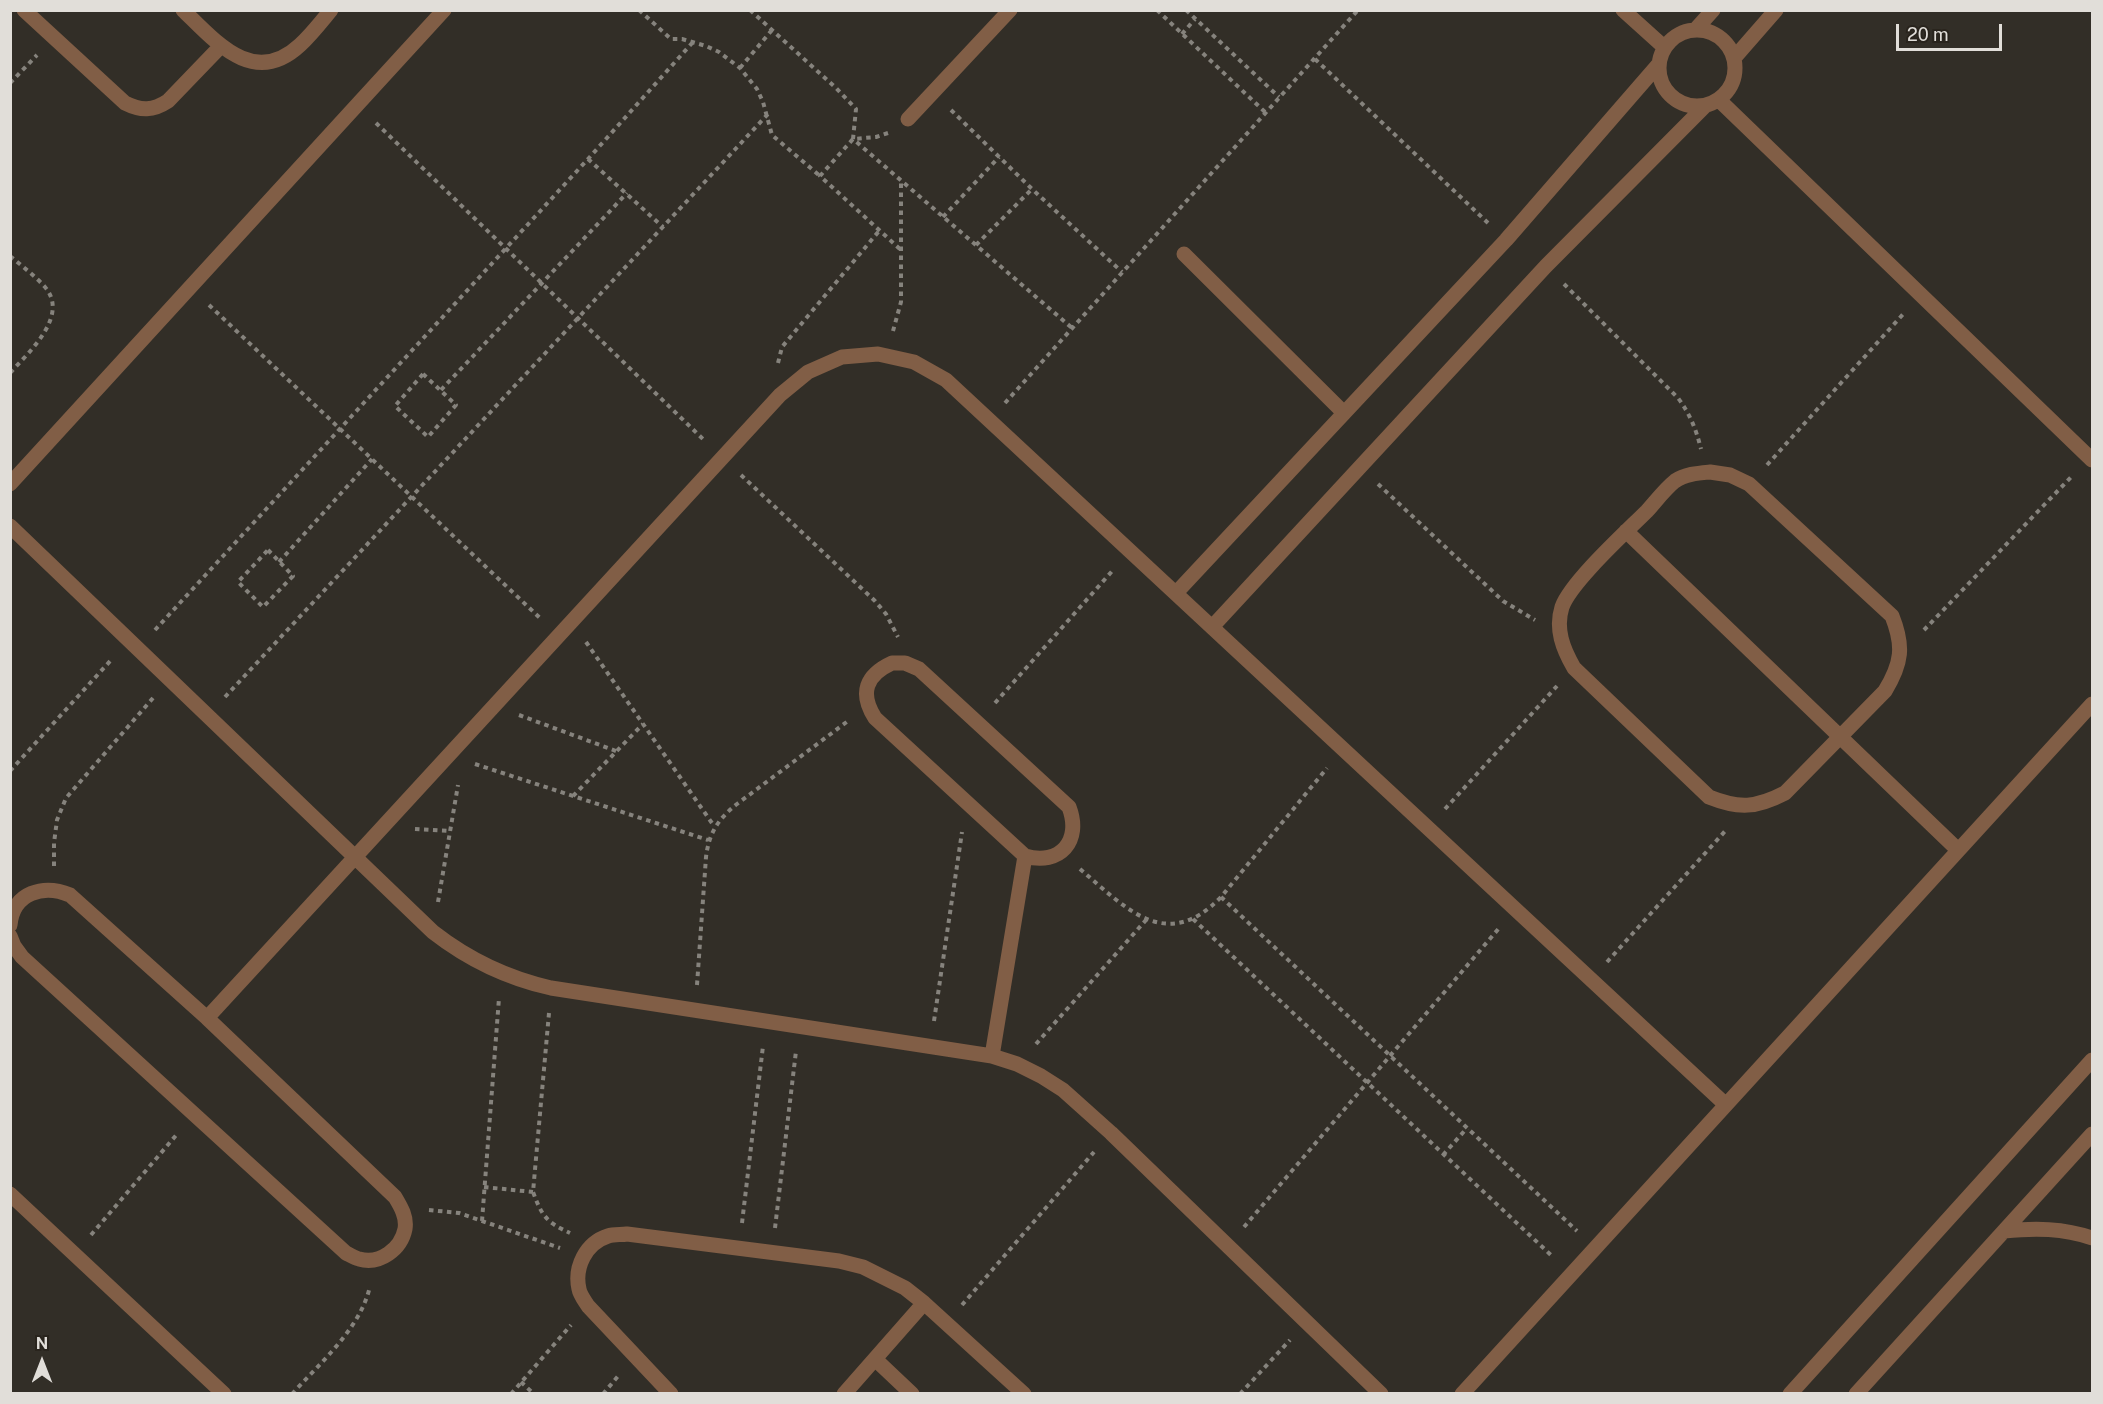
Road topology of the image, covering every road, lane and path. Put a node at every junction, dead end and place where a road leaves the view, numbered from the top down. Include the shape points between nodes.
1 (24, 10) edge
2 (183, 10) edge
3 (331, 10) edge
4 (444, 10) edge
5 (639, 10) edge
6 (750, 10) edge
7 (1010, 10) edge
8 (1157, 10) edge
9 (1186, 10) edge
10 (1358, 10) edge
11 (1623, 10) edge
12 (1713, 10) edge
13 (1776, 10) edge
14 (1195, 19) junction
15 (1696, 29) junction
16 (772, 30) junction
17 (1182, 34) junction
18 (54, 36) junction
19 (693, 42) junction
20 (220, 46) junction
21 (1664, 47) junction
22 (1735, 57) junction
23 (1315, 58) junction
24 (1658, 65) junction
25 (740, 68) junction
26 (10, 83) edge
27 (933, 93) junction
28 (1279, 98) junction
29 (1712, 103) junction
30 (357, 105) junction
31 (1266, 113) junction
32 (768, 114) junction
33 (908, 119) joint
34 (853, 139) junction
35 (999, 157) junction
36 (588, 159) junction
37 (820, 176) junction
38 (901, 180) junction
39 (1032, 189) junction
40 (627, 193) junction
41 (943, 217) junction
42 (663, 226) junction
43 (879, 231) junction
44 (1506, 240) junction
45 (976, 245) junction
46 (506, 248) junction
47 (901, 250) junction
48 (1184, 254) dead end
49 (10, 256) edge
50 (1546, 266) junction
51 (1122, 272) junction
52 (542, 283) junction
53 (191, 288) junction
54 (1921, 294) junction
55 (578, 318) junction
56 (1072, 328) junction
57 (878, 354) junction
58 (10, 373) edge
59 (441, 390) junction
60 (780, 395) junction
61 (1344, 413) junction
62 (989, 420) junction
63 (340, 428) junction
64 (722, 458) junction
65 (372, 459) junction
66 (2091, 459) edge
67 (1360, 467) junction
68 (1710, 472) junction
69 (10, 484) edge
70 (1749, 484) junction
71 (412, 496) junction
72 (10, 526) edge
73 (1626, 531) junction
74 (1130, 551) junction
75 (279, 562) junction
76 (1176, 593) junction
77 (572, 621) junction
78 (1212, 627) junction
79 (1559, 627) junction
80 (559, 636) junction
81 (133, 644) junction
82 (1901, 654) junction
83 (905, 663) junction
84 (1574, 668) junction
85 (169, 679) junction
86 (2092, 704) edge
87 (494, 705) junction
88 (868, 706) junction
89 (208, 716) junction
90 (977, 723) junction
91 (643, 724) junction
92 (1840, 736) junction
93 (1343, 749) junction
94 (616, 751) junction
95 (455, 757) junction
96 (10, 771) edge
97 (573, 796) junction
98 (966, 802) junction
99 (1748, 806) junction
100 (714, 826) junction
101 (1428, 827) junction
102 (708, 840) junction
103 (1958, 850) junction
104 (1060, 853) junction
105 (1025, 856) junction
106 (355, 857) junction
107 (59, 890) junction
108 (1221, 897) junction
109 (1515, 909) junction
110 (1193, 919) junction
111 (1146, 920) junction
112 (10, 925) edge
113 (433, 932) junction
114 (10, 936) edge
115 (500, 973) junction
116 (1591, 980) junction
117 (551, 988) junction
118 (695, 1010) junction
119 (207, 1018) junction
120 (766, 1021) junction
121 (798, 1026) junction
122 (930, 1047) junction
123 (1390, 1055) junction
124 (992, 1056) junction
125 (2092, 1060) edge
126 (1017, 1064) junction
127 (1366, 1083) junction
128 (1726, 1105) junction
129 (194, 1115) junction
130 (1467, 1128) junction
131 (1110, 1133) junction
132 (2092, 1134) edge
133 (1443, 1155) junction
134 (484, 1187) junction
135 (533, 1192) junction
136 (10, 1194) edge
137 (403, 1211) junction
138 (482, 1221) junction
139 (2004, 1231) junction
140 (2092, 1238) edge
141 (594, 1243) junction
142 (1228, 1246) junction
143 (1595, 1248) junction
144 (739, 1249) junction
145 (772, 1253) junction
146 (75, 1254) junction
147 (583, 1257) junction
148 (374, 1260) junction
149 (1571, 1274) junction
150 (924, 1303) junction
151 (588, 1306) junction
152 (1307, 1322) junction
153 (946, 1323) junction
154 (875, 1359) junction
155 (521, 1382) junction
156 (224, 1394) edge
157 (292, 1394) edge
158 (511, 1394) edge
159 (534, 1394) edge
160 (671, 1394) edge
161 (844, 1394) edge
162 (912, 1394) edge
163 (1024, 1394) edge
164 (1240, 1394) edge
165 (1381, 1394) edge
166 (1462, 1394) edge
167 (1790, 1394) edge
168 (1856, 1394) edge

1 - 18 street
2 - 20 street
3 - 20 street via 300,45 269,62 234,57
4 - 30 street
5 - 19 path via 670,39
6 - 16 path
7 - 27 street
8 - 17 path
9 - 14 path
10 - 23 path
11 - 21 street
12 - 15 street
13 - 22 street
14 - 17 path
14 - 28 path
15 - 21 street via 1673,38
15 - 22 street via 1720,36
16 - 25 path
16 - 34 path via 856,109
17 - 31 path
18 - 20 street via 125,103 147,110 168,101
18 - 26 path
19 - 25 path via 718,52
19 - 36 path
21 - 24 street
22 - 29 street via 1734,81 1728,92
23 - 28 path
23 - 44 path
24 - 29 street via 1666,92 1677,101 1691,106
24 - 44 street
25 - 32 path via 757,89
27 - 33 street
27 - 35 path
28 - 31 path
29 - 50 street
29 - 54 street
30 - 46 path
30 - 53 street
31 - 51 path
32 - 37 path via 772,135
32 - 42 path
33 - 34 path via 894,132
34 - 37 path
34 - 38 path
35 - 39 path
35 - 41 path
36 - 40 path
36 - 46 path
37 - 43 path
38 - 41 path
38 - 47 path
39 - 45 path
39 - 51 path
40 - 42 path
40 - 52 path
41 - 45 path
42 - 55 path
43 - 47 path
43 - 60 path via 782,347 777,372
44 - 61 street
45 - 56 path
46 - 52 path
46 - 63 path
47 - 57 path via 901,302 892,335
48 - 61 street
49 - 58 path via 46,288 52,309 48,330
50 - 67 street
50 - 68 path via 1678,398 1697,431
51 - 56 path
52 - 55 path
52 - 59 path
53 - 63 path
53 - 69 street
54 - 66 street
54 - 70 path
55 - 64 path
55 - 71 path
56 - 62 path
57 - 60 street via 842,357 808,372
57 - 62 street via 914,362 946,380
59 - 59 path via 456,405 428,437 395,406 423,374
60 - 64 street
61 - 76 street
62 - 74 street
63 - 65 path
63 - 81 path
64 - 77 street
64 - 83 path via 875,601 895,630
65 - 71 path
65 - 75 path
66 - 82 path
67 - 78 street
67 - 79 path via 1503,601 1529,617
68 - 70 street via 1731,475
68 - 73 street via 1676,481
70 - 82 street via 1892,615 1900,634
71 - 80 path
71 - 89 path
72 - 81 street
73 - 79 street via 1573,588 1562,607
73 - 92 street
74 - 76 street
74 - 90 path
75 - 75 path via 268,550 238,582 263,607 293,576
76 - 78 street
77 - 80 street
77 - 91 path
78 - 93 street
79 - 84 street via 1563,649
80 - 87 street
81 - 85 street
81 - 96 path
82 - 92 street via 1896,674 1885,691
83 - 88 street via 892,663 870,679
83 - 90 street via 919,669
84 - 99 street via 1709,797
84 - 101 path
85 - 89 street
85 - 107 path via 66,798 57,820 54,843
86 - 103 street
87 - 94 path
87 - 95 street
88 - 98 street via 875,718
88 - 100 path via 736,804
89 - 106 street
90 - 104 street via 1069,807 1073,832
91 - 94 path
91 - 100 path
92 - 99 street via 1785,793
92 - 103 street
93 - 101 street
93 - 108 path
94 - 97 path
95 - 97 path
95 - 106 street
95 - 113 path
97 - 102 path
98 - 105 street
98 - 122 path
99 - 116 path
100 - 102 path
101 - 109 street
102 - 118 path
103 - 128 street
104 - 105 street via 1037,860
104 - 111 path via 1132,913
105 - 124 street
106 - 113 street
106 - 119 street
107 - 112 street via 46,889 23,899
107 - 119 street via 70,895
108 - 110 path
108 - 123 path
109 - 116 street
109 - 123 path
110 - 111 path via 1178,923
110 - 127 path
111 - 126 path
113 - 115 street
114 - 129 street via 22,957
115 - 117 street
115 - 134 path
116 - 128 street
117 - 118 street
117 - 135 path
118 - 120 street
119 - 137 street via 395,1197
120 - 121 street
120 - 144 path
121 - 122 street
121 - 145 path
122 - 124 street
123 - 127 path
123 - 130 path
124 - 126 street
125 - 167 street
126 - 131 street via 1063,1090
127 - 133 path
127 - 142 path
128 - 143 street
129 - 146 path
129 - 148 street via 346,1253 359,1260
130 - 133 path
130 - 143 path
131 - 142 street
131 - 153 path
132 - 139 street
133 - 149 path
134 - 135 path
134 - 138 path
135 - 141 path via 539,1209 551,1224
136 - 146 street
137 - 138 path via 441,1210
137 - 148 street via 405,1227 400,1242 389,1254
138 - 147 path
139 - 140 street via 2053,1229
139 - 168 street
141 - 144 street via 609,1235 627,1234
141 - 147 street
142 - 152 street
143 - 149 street
144 - 145 street
145 - 150 street via 863,1267 905,1288
146 - 156 street
147 - 151 street via 578,1273 579,1290
148 - 157 path via 361,1312
149 - 166 street
150 - 153 street
150 - 154 street
151 - 155 path
151 - 160 street
152 - 164 path
152 - 165 street
153 - 163 street
154 - 161 street
154 - 162 street
155 - 158 path
155 - 159 path

